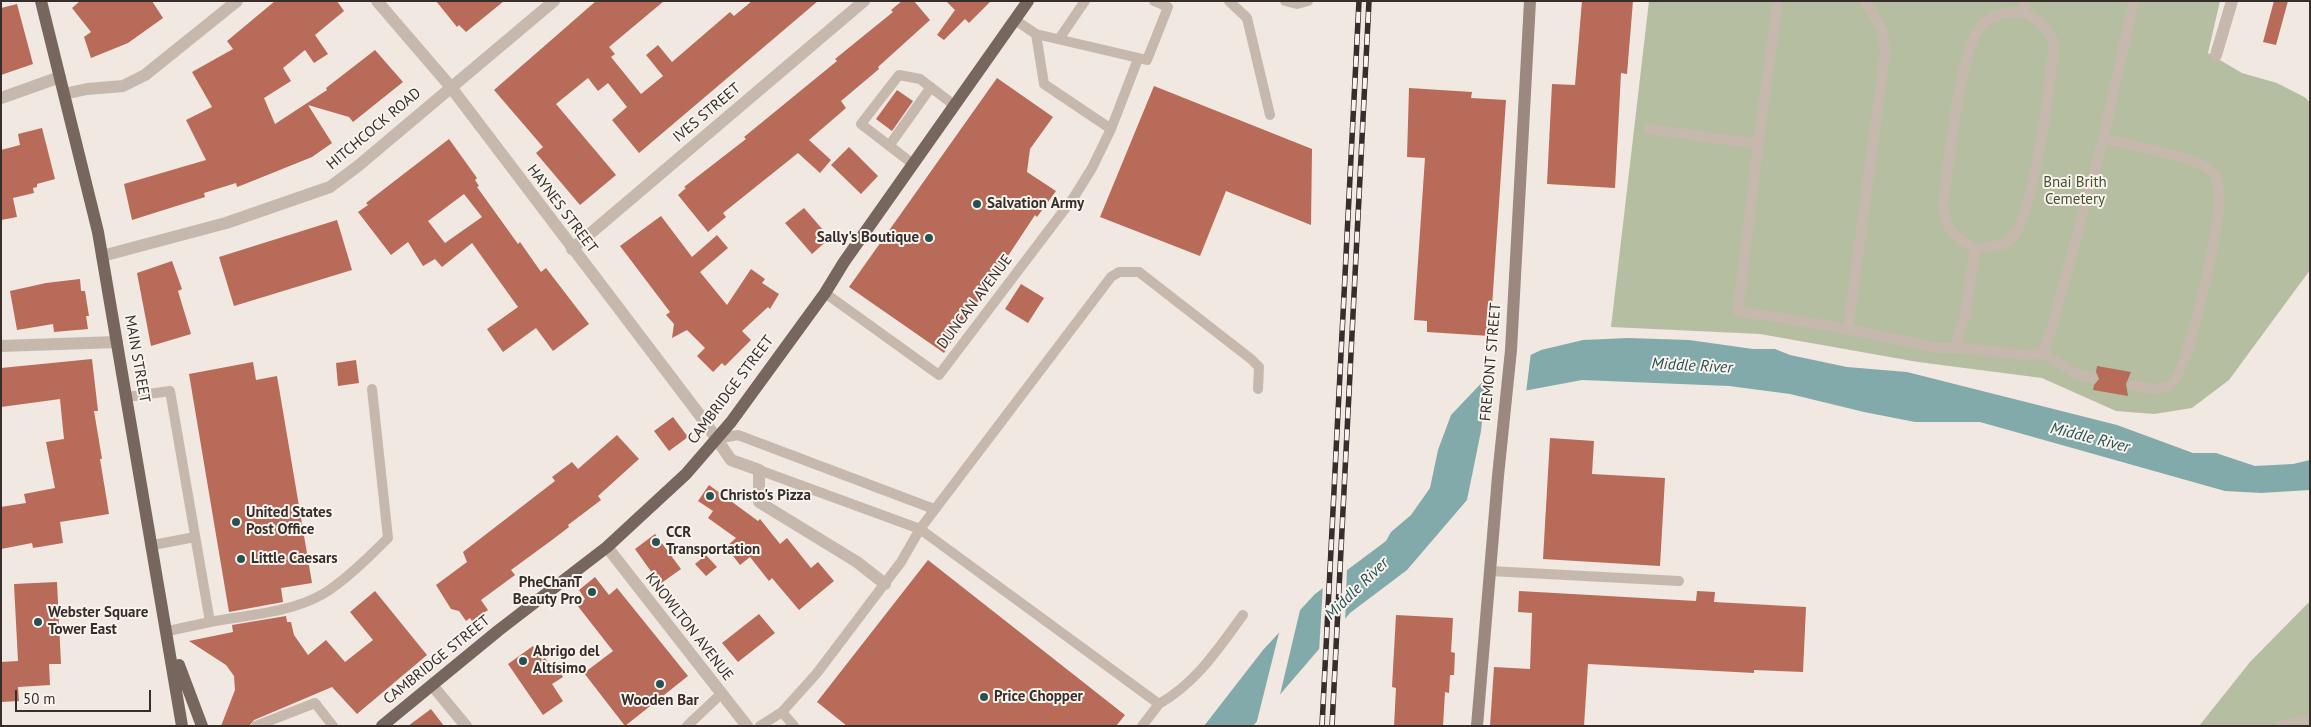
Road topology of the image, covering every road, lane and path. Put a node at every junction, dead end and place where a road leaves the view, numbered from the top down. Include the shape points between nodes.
1 (41, 1) edge
2 (237, 1) edge
3 (377, 1) edge
4 (554, 1) edge
5 (864, 1) edge
6 (1028, 1) edge
7 (1086, 1) edge
8 (1154, 1) edge
9 (1229, 1) edge
10 (1285, 1) edge
11 (1308, 1) edge
12 (1530, 1) edge
13 (1778, 1) edge
14 (1865, 1) edge
15 (2025, 1) edge
16 (2134, 1) edge
17 (2232, 1) edge
18 (2024, 12) junction
19 (1015, 20) junction
20 (1036, 34) junction
21 (1059, 39) junction
22 (2216, 55) dead end
23 (1138, 59) junction
24 (60, 77) junction
25 (450, 86) junction
26 (931, 87) junction
27 (64, 94) junction
28 (1, 98) edge
29 (954, 105) junction
30 (1270, 115) dead end
31 (1111, 129) junction
32 (1648, 130) dead end
33 (2103, 139) junction
34 (1758, 144) junction
35 (889, 146) junction
36 (913, 164) junction
37 (572, 249) junction
38 (1975, 249) junction
39 (102, 256) junction
40 (825, 293) junction
41 (1848, 329) junction
42 (117, 342) junction
43 (1, 346) edge
44 (1960, 348) junction
45 (2042, 353) junction
46 (2092, 378) dead end
47 (2133, 385) dead end
48 (372, 389) dead end
49 (1258, 389) dead end
50 (127, 397) junction
51 (717, 439) junction
52 (759, 470) junction
53 (934, 509) junction
54 (920, 529) junction
55 (195, 537) junction
56 (153, 545) junction
57 (607, 547) junction
58 (1490, 571) junction
59 (1680, 581) dead end
60 (886, 584) junction
61 (1244, 615) dead end
62 (210, 622) junction
63 (168, 635) junction
64 (432, 685) junction
65 (721, 694) junction
66 (1159, 704) junction
67 (782, 712) junction
68 (2310, 719) edge
69 (398, 720) edge
70 (182, 726) edge
71 (202, 726) edge
72 (256, 726) edge
73 (333, 726) edge
74 (382, 726) edge
75 (466, 726) edge
76 (687, 726) edge
77 (747, 726) edge
78 (760, 726) edge
79 (794, 726) edge
80 (1142, 726) edge
81 (1477, 726) edge
82 (2282, 726) edge

1 - 24 main road, MAIN STREET
2 - 27 street via 145,75 123,86 87,88
3 - 25 street, HAYNES STREET
4 - 25 street, HITCHCOCK ROAD
5 - 37 street, IVES STREET
6 - 19 main road, CAMBRIDGE STREET
7 - 21 lane
8 - 23 lane via 1168,7 1147,60
9 - 30 lane via 1247,18
10 - 11 lane via 1297,4
12 - 58 street, FREMONT STREET via 1511,350
13 - 34 lane
14 - 41 lane via 1883,31 1885,54
15 - 18 lane
16 - 33 lane
17 - 22 street
18 - 38 lane via 2047,28 2054,42 2031,190 2013,237 2000,246
18 - 38 lane via 1994,16 1981,26 1968,50 1943,206 1945,224 1956,237
19 - 20 lane
19 - 29 main road, CAMBRIDGE STREET
20 - 21 lane
20 - 31 lane via 1044,84
21 - 23 lane
23 - 31 lane
24 - 27 main road, MAIN STREET
24 - 28 street
25 - 37 street, HAYNES STREET
25 - 39 street, HITCHCOCK ROAD via 330,187 226,223
26 - 29 lane
26 - 35 lane
26 - 35 lane via 920,79 899,75 861,124
27 - 39 main road, MAIN STREET
29 - 36 main road, CAMBRIDGE STREET
31 - 40 lane, DUNCAN AVENUE via 1074,197 939,375
32 - 34 lane
33 - 45 lane
33 - 47 lane via 2191,160 2215,175 2218,188 2214,240 2181,371 2170,385 2158,389
34 - 41 lane via 1738,311
35 - 36 lane
36 - 40 main road, CAMBRIDGE STREET
37 - 51 street, HAYNES STREET
38 - 44 lane via 1965,315 1957,339
39 - 42 main road, MAIN STREET
40 - 51 main road, CAMBRIDGE STREET
41 - 44 lane via 1937,348
42 - 43 street
42 - 50 main road, MAIN STREET
44 - 45 lane
45 - 46 lane via 2078,375
48 - 62 lane via 388,538 323,594 288,607
49 - 53 lane via 1259,367 1251,359 1139,272 1119,272 1111,277
50 - 55 lane via 170,390
50 - 56 main road, MAIN STREET
51 - 52 street, HAYNES STREET via 731,460
51 - 53 lane via 738,434
51 - 57 main road, CAMBRIDGE STREET via 661,499
52 - 54 lane
52 - 60 street via 759,502 857,562
53 - 54 lane
54 - 60 lane
54 - 66 lane
55 - 56 lane
55 - 62 lane
56 - 63 main road, MAIN STREET
57 - 64 main road, CAMBRIDGE STREET
57 - 65 street, KNOWLTON AVENUE
58 - 59 lane
58 - 81 street, FREMONT STREET
60 - 67 lane via 817,673
61 - 66 lane via 1202,670 1178,693
62 - 63 lane
63 - 70 main road, MAIN STREET
63 - 71 main road
64 - 69 main road, CAMBRIDGE STREET
64 - 75 street
65 - 76 lane
65 - 77 street, KNOWLTON AVENUE
66 - 80 lane
67 - 78 lane
67 - 79 lane
68 - 82 lane
69 - 74 main road, CAMBRIDGE STREET
72 - 73 lane via 316,703

